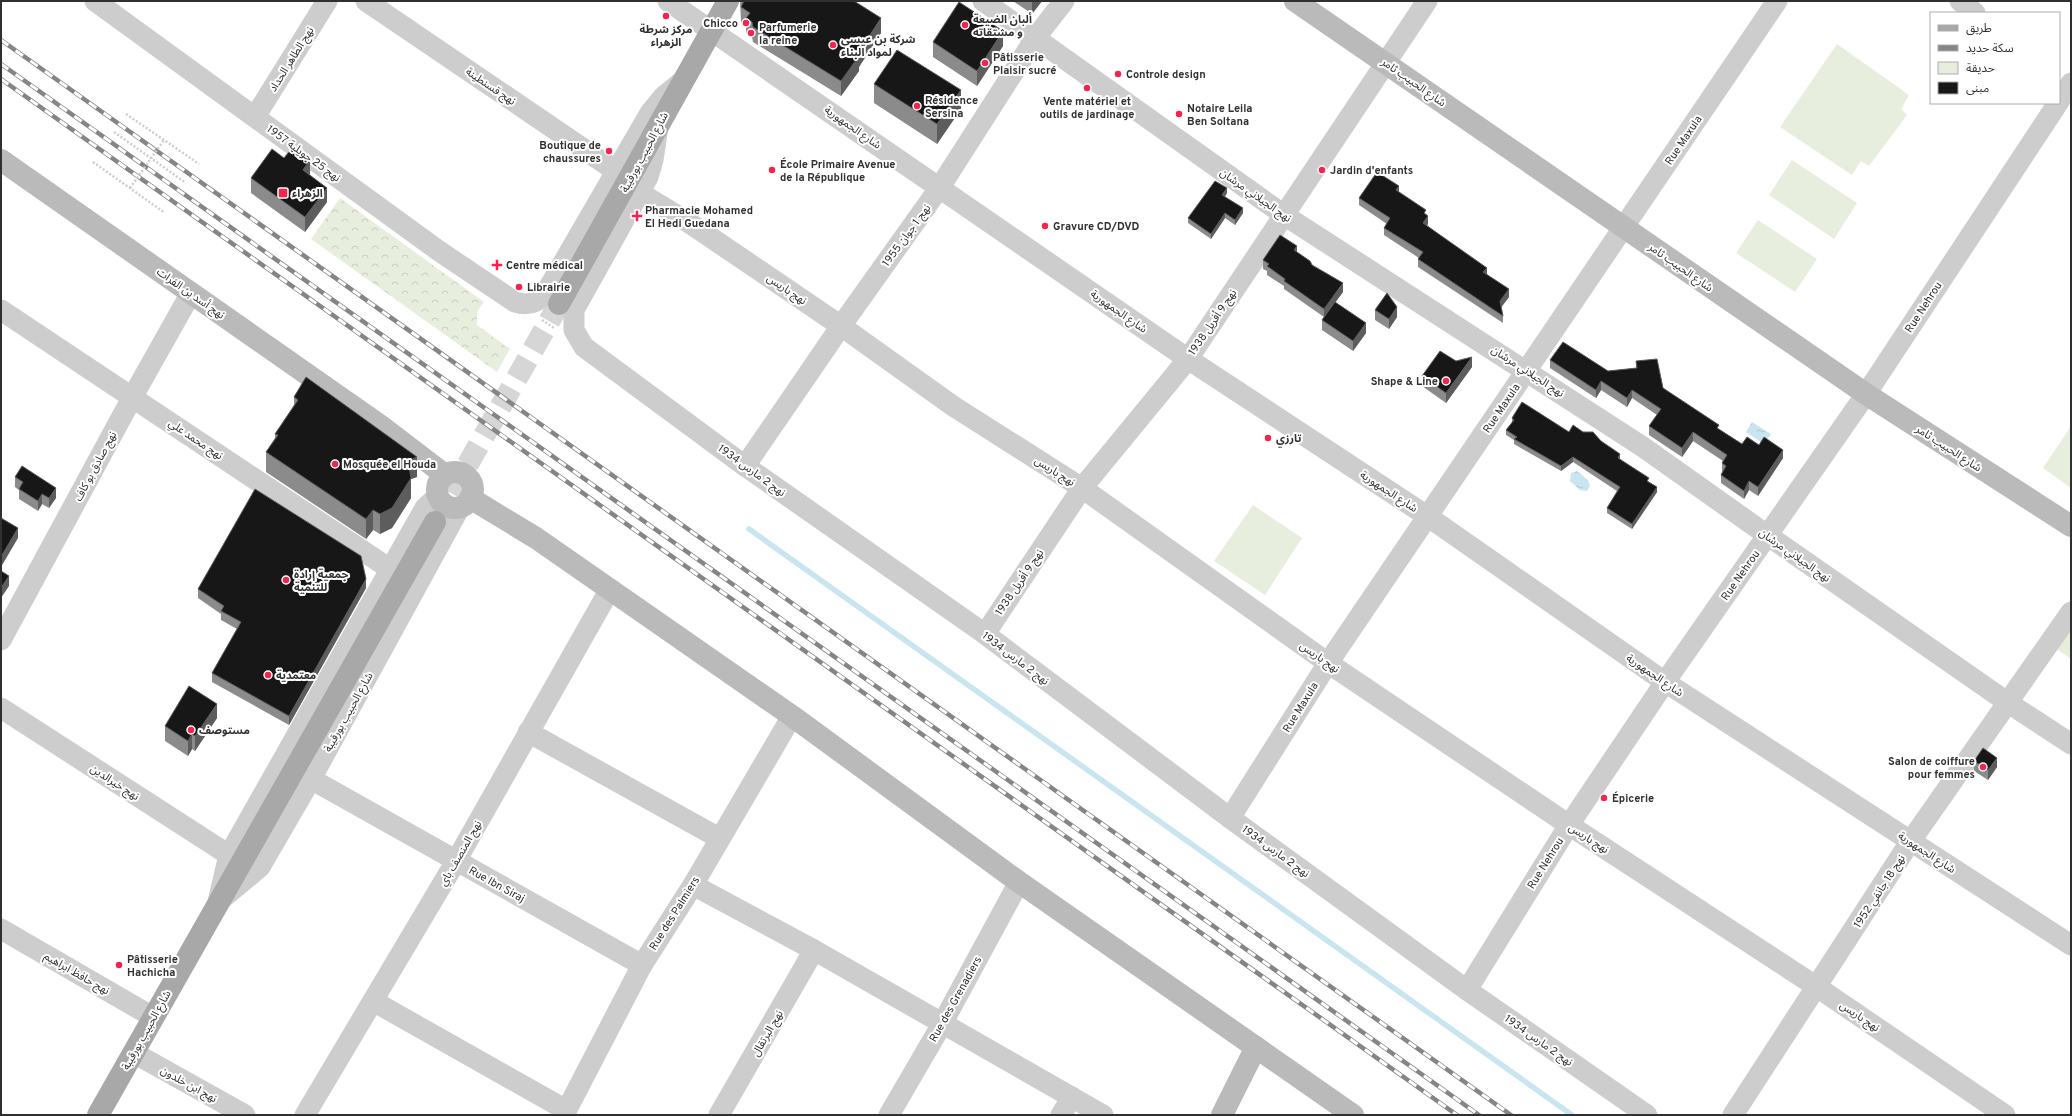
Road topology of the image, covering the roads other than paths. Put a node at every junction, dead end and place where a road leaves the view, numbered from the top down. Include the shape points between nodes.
1 (95, 1) edge
2 (328, 1) edge
3 (366, 1) edge
4 (668, 1) edge
5 (728, 1) edge
6 (983, 1) edge
7 (1064, 1) edge
8 (1295, 1) edge
9 (1427, 1) edge
10 (1777, 1) edge
11 (1960, 1) edge
12 (1974, 12) edge
13 (711, 30) junction
14 (1036, 37) junction
15 (1386, 62) junction
16 (682, 82) junction
17 (2055, 104) edge
18 (255, 116) junction
19 (659, 125) junction
20 (1, 160) edge
21 (616, 171) junction
22 (940, 187) junction
23 (640, 193) junction
24 (1284, 215) junction
25 (1623, 227) junction
26 (589, 235) junction
27 (192, 293) junction
28 (559, 304) tunnel mouth
29 (1, 310) edge
30 (841, 326) junction
31 (1188, 359) junction
32 (1526, 370) junction
33 (1866, 394) junction
34 (133, 396) junction
35 (745, 466) junction
36 (445, 476) junction
37 (1082, 488) junction
38 (438, 496) junction
39 (465, 503) junction
40 (1427, 516) junction
41 (435, 522) tunnel mouth
42 (2071, 526) edge
43 (1767, 536) junction
44 (390, 569) junction
45 (610, 588) junction
46 (2071, 612) edge
47 (985, 634) junction
48 (1, 640) edge
49 (1328, 663) junction
50 (1665, 682) junction
51 (2007, 702) junction
52 (1, 708) edge
53 (792, 716) junction
54 (528, 732) junction
55 (2071, 744) edge
56 (311, 778) junction
57 (1230, 818) junction
58 (1568, 825) junction
59 (720, 838) junction
60 (1910, 842) junction
61 (229, 855) junction
62 (456, 861) junction
63 (1019, 882) junction
64 (693, 885) junction
65 (218, 902) junction
66 (1, 929) edge
67 (2071, 945) edge
68 (814, 950) junction
69 (642, 964) junction
70 (1817, 987) junction
71 (1467, 990) junction
72 (373, 1001) junction
73 (153, 1017) junction
74 (942, 1024) junction
75 (1256, 1047) junction
76 (134, 1053) junction
77 (1072, 1097) junction
78 (565, 1113) edge
79 (98, 1115) edge
80 (245, 1115) edge
81 (306, 1115) edge
82 (719, 1115) edge
83 (889, 1115) edge
84 (1061, 1115) edge
85 (1103, 1115) edge
86 (1222, 1115) edge
87 (1353, 1115) edge
88 (1647, 1115) edge
89 (1733, 1115) edge
90 (2005, 1115) edge

1 - 18 street, نهج 25 جويلية 1957
2 - 18 street, نهج الطاهر الحداد
3 - 21 street, نهج قسنطينة
4 - 13 street, شارع الجمهورية
5 - 13 main road, شارع الحبيب بورقيبة
6 - 14 street, نهج الجيلاني مرشان
7 - 14 street, نهج 1 جوان 1955
8 - 15 street, شارع الحبيب ثامر
9 - 15 street, نهج 9 أفريل 1938
10 - 25 street, Rue Maxula
11 - 12 street
13 - 16 main road, شارع الحبيب بورقيبة
13 - 22 street, شارع الجمهورية
14 - 22 street, نهج 1 جوان 1955
14 - 24 street, نهج الجيلاني مرشان
15 - 24 street, نهج 9 أفريل 1938
15 - 25 street, شارع الحبيب ثامر
16 - 19 main road, شارع الحبيب بورقيبة
16 - 21 street via 657,104
17 - 33 street, Rue Nehrou
18 - 26 street, نهج 25 جويلية 1957 via 433,246 515,302 528,304 540,299
19 - 23 street, نهج 2 مارس 1934 via 653,160
19 - 26 main road, شارع الحبيب بورقيبة
20 - 27 street, نهج أسد بن الفرات
21 - 26 street
22 - 30 street, نهج 1 جوان 1955
22 - 31 street, شارع الجمهورية
23 - 30 street, نهج باريس via 688,222
23 - 35 street, نهج 2 مارس 1934 via 578,301 572,320 574,330 584,347
24 - 31 street, نهج 9 أفريل 1938
24 - 32 street, نهج الجيلاني مرشان
25 - 32 street, Rue Maxula
25 - 33 street, شارع الحبيب ثامر
26 - 28 main road, شارع الحبيب بورقيبة
27 - 34 street, نهج صادق بو كاف
27 - 36 street, نهج أسد بن الفرات via 381,426
29 - 34 street, نهج محمد علي
30 - 35 street, نهج 1 جوان 1955
30 - 37 street, نهج باريس via 953,406
31 - 37 street, نهج 9 أفريل 1938
31 - 40 street, شارع الجمهورية
32 - 40 street, Rue Maxula
32 - 43 street, نهج الجيلاني مرشان via 1643,447
33 - 42 street, شارع الحبيب ثامر
33 - 43 street, Rue Nehrou
34 - 44 street, نهج محمد علي
34 - 48 street, نهج صادق بو كاف
35 - 47 street, نهج 2 مارس 1934
36 - 38 street via 438,485
36 - 39 street via 456,472 467,477 472,488
37 - 47 street, نهج 9 أفريل 1938
37 - 49 street, نهج باريس
38 - 39 street via 445,505 451,507
38 - 44 street, شارع الحبيب بورقيبة via 425,508
39 - 45 street via 536,538
39 - 56 street, شارع الحبيب بورقيبة
40 - 49 street, Rue Maxula
40 - 50 street, شارع الجمهورية
41 - 65 main road, شارع الحبيب بورقيبة
43 - 50 street, Rue Nehrou
43 - 51 street, نهج الجيلاني مرشان
44 - 61 street, شارع الحبيب بورقيبة
45 - 53 street
45 - 54 street, نهج المنصف باي
46 - 51 street, نهج 18 جانفي 1952
47 - 57 street, نهج 2 مارس 1934
49 - 57 street, Rue Maxula
49 - 58 street, نهج باريس
50 - 58 street, Rue Nehrou
50 - 60 street, شارع الجمهورية
51 - 55 street, نهج الجيلاني مرشان
51 - 60 street, نهج 18 جانفي 1952
52 - 61 street, نهج خيرالدين
53 - 59 street, Rue des Palmiers
53 - 63 street
54 - 59 street
54 - 62 street, نهج المنصف باي
56 - 62 street, Rue Ibn Siraj
56 - 65 street, شارع الحبيب بورقيبة via 260,867
57 - 71 street, نهج 2 مارس 1934
58 - 70 street, نهج باريس
58 - 71 street, Rue Nehrou
59 - 64 street, Rue des Palmiers
60 - 67 street, شارع الجمهورية
60 - 70 street, نهج 18 جانفي 1952
61 - 65 street, شارع الحبيب بورقيبة
62 - 69 street, Rue Ibn Siraj
62 - 72 street, نهج المنصف باي
63 - 74 street, Rue des Grenadiers
63 - 75 street
64 - 68 street
64 - 69 street, Rue des Palmiers
65 - 73 main road, شارع الحبيب بورقيبة
66 - 73 street, نهج حافظ ابراهيم
68 - 74 street
68 - 82 street, نهج البرتقال
69 - 78 street, Rue des Palmiers
70 - 89 street, نهج 18 جانفي 1952
70 - 90 street, نهج باريس
71 - 88 street, نهج 2 مارس 1934
72 - 78 street
72 - 81 street, نهج المنصف باي
73 - 76 main road, شارع الحبيب بورقيبة
74 - 77 street
74 - 83 street, Rue des Grenadiers
75 - 86 street
75 - 87 street
76 - 79 main road, شارع الحبيب بورقيبة
76 - 80 street, نهج ابن خلدون
77 - 84 street
77 - 85 street

